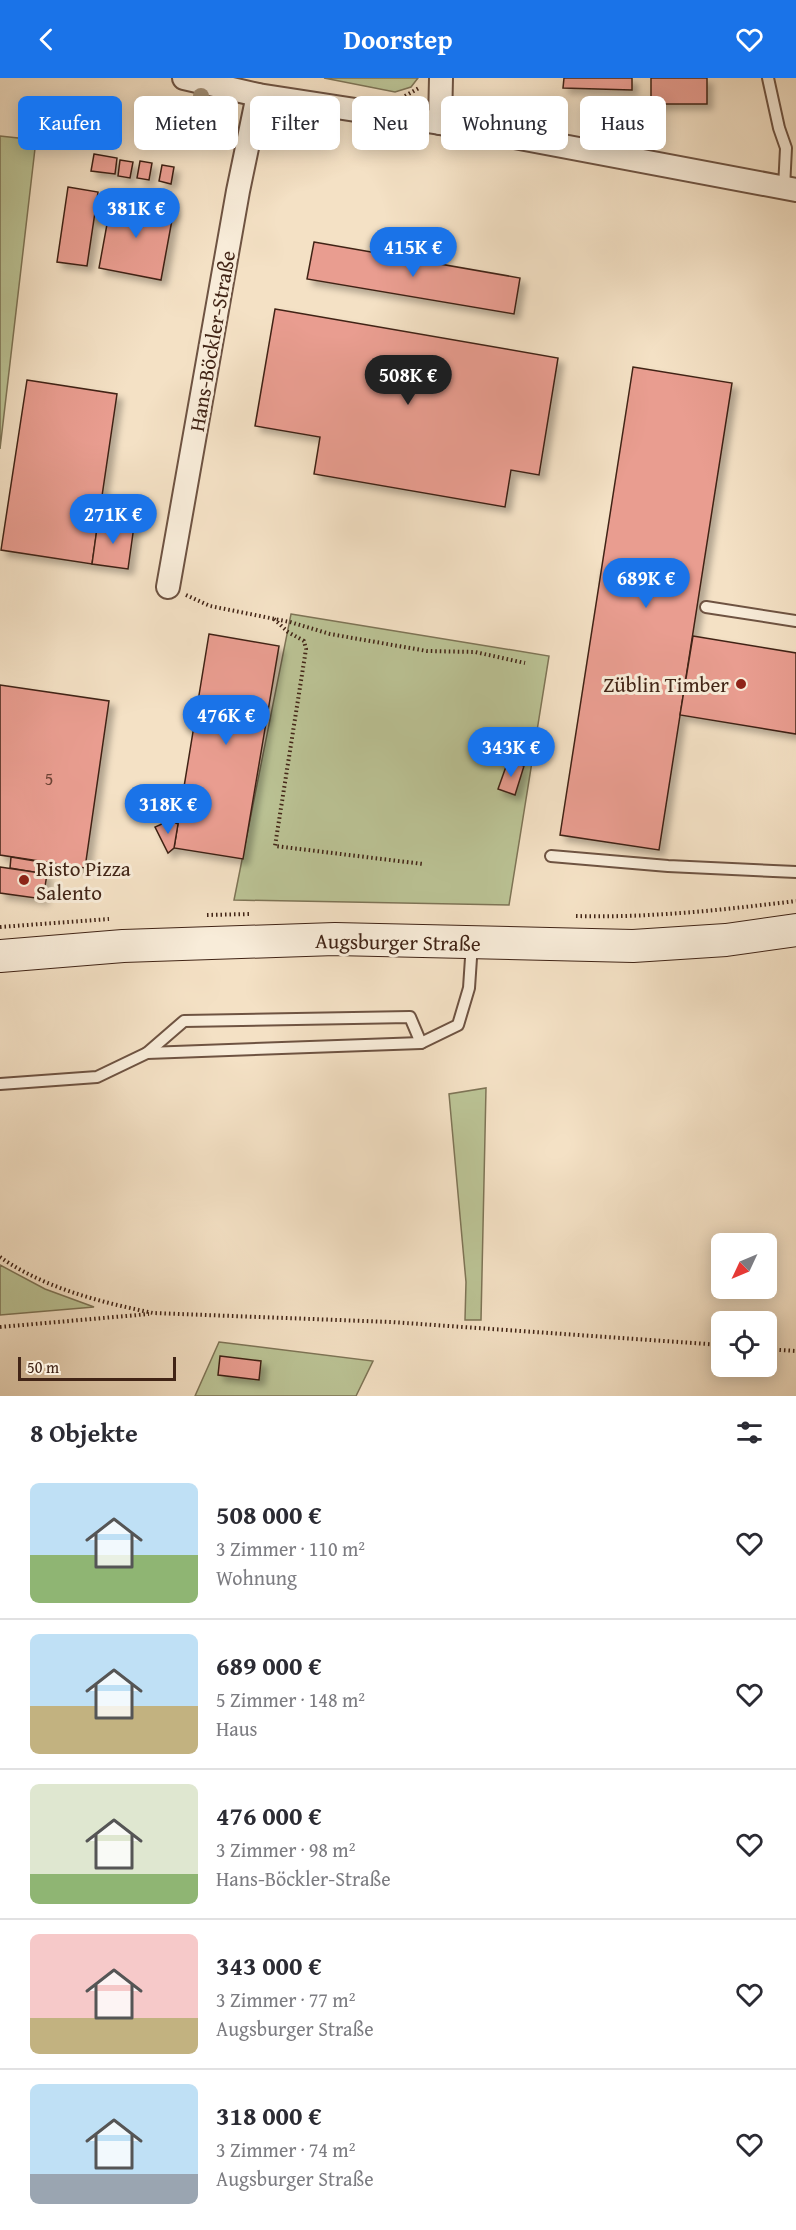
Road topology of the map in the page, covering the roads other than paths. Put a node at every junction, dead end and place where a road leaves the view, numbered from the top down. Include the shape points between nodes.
1 (184, 78) edge
2 (441, 78) edge
3 (768, 78) edge
4 (259, 91) junction
5 (440, 123) junction
6 (790, 189) edge
7 (168, 587) road end
8 (706, 607) dead end
9 (796, 621) edge
10 (551, 856) dead end
11 (796, 872) edge
12 (796, 930) edge
13 (472, 942) junction
14 (0, 956) edge
15 (421, 1043) junction
16 (147, 1053) junction
17 (0, 1084) edge

1 - 4 street
2 - 5 street
3 - 6 lane via 786,148
4 - 5 street
4 - 7 street, Hans-Böckler-Straße
5 - 6 street
8 - 9 lane
10 - 11 lane
12 - 13 main road, Augsburger Straße via 726,940 633,946
13 - 14 main road, Augsburger Straße via 335,939 123,946
13 - 15 lane via 469,988 458,1025
15 - 16 lane
15 - 16 lane via 410,1017 184,1021
16 - 17 lane via 97,1077

